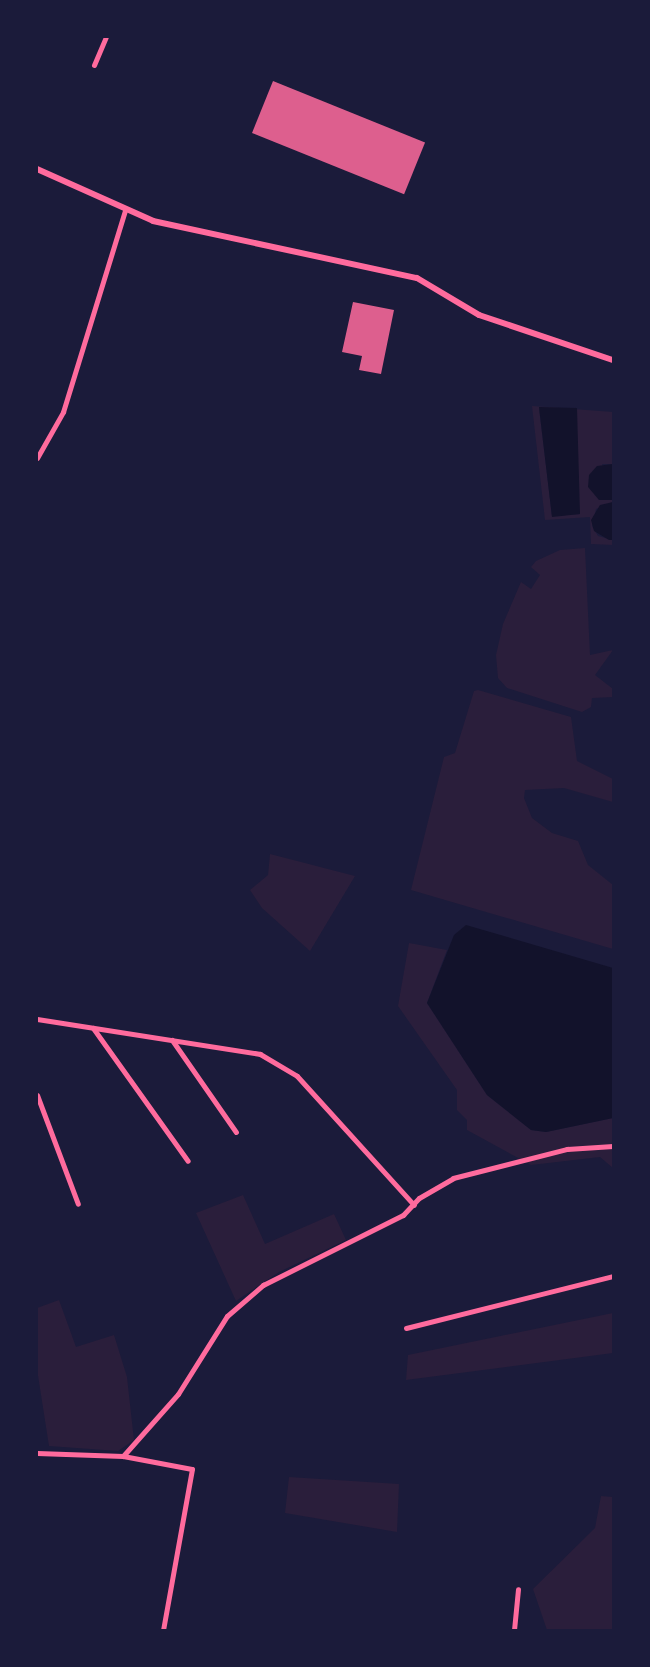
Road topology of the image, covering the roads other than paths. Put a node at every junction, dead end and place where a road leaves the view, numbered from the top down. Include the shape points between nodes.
1 (106, 37) edge
2 (94, 65) dead end
3 (37, 169) edge
4 (125, 210) junction
5 (613, 360) edge
6 (37, 458) edge
7 (37, 1019) edge
8 (93, 1028) junction
9 (172, 1040) junction
10 (37, 1095) edge
11 (236, 1132) dead end
12 (613, 1146) edge
13 (188, 1161) dead end
14 (78, 1204) dead end
15 (414, 1205) junction
16 (613, 1276) edge
17 (406, 1328) dead end
18 (37, 1453) edge
19 (123, 1456) junction
20 (518, 1589) dead end
21 (163, 1630) edge
22 (514, 1630) edge

1 - 2 street
3 - 4 street
4 - 5 street via 181,228 417,278 480,315
4 - 6 street via 63,412
7 - 8 street
8 - 9 street
8 - 13 street
9 - 11 street
9 - 15 street via 260,1054 297,1076
10 - 14 street
12 - 15 street via 567,1149 453,1178
15 - 19 street via 403,1215 295,1267 242,1301 163,1413
16 - 17 street
18 - 19 street
19 - 21 street via 192,1469
20 - 22 street

